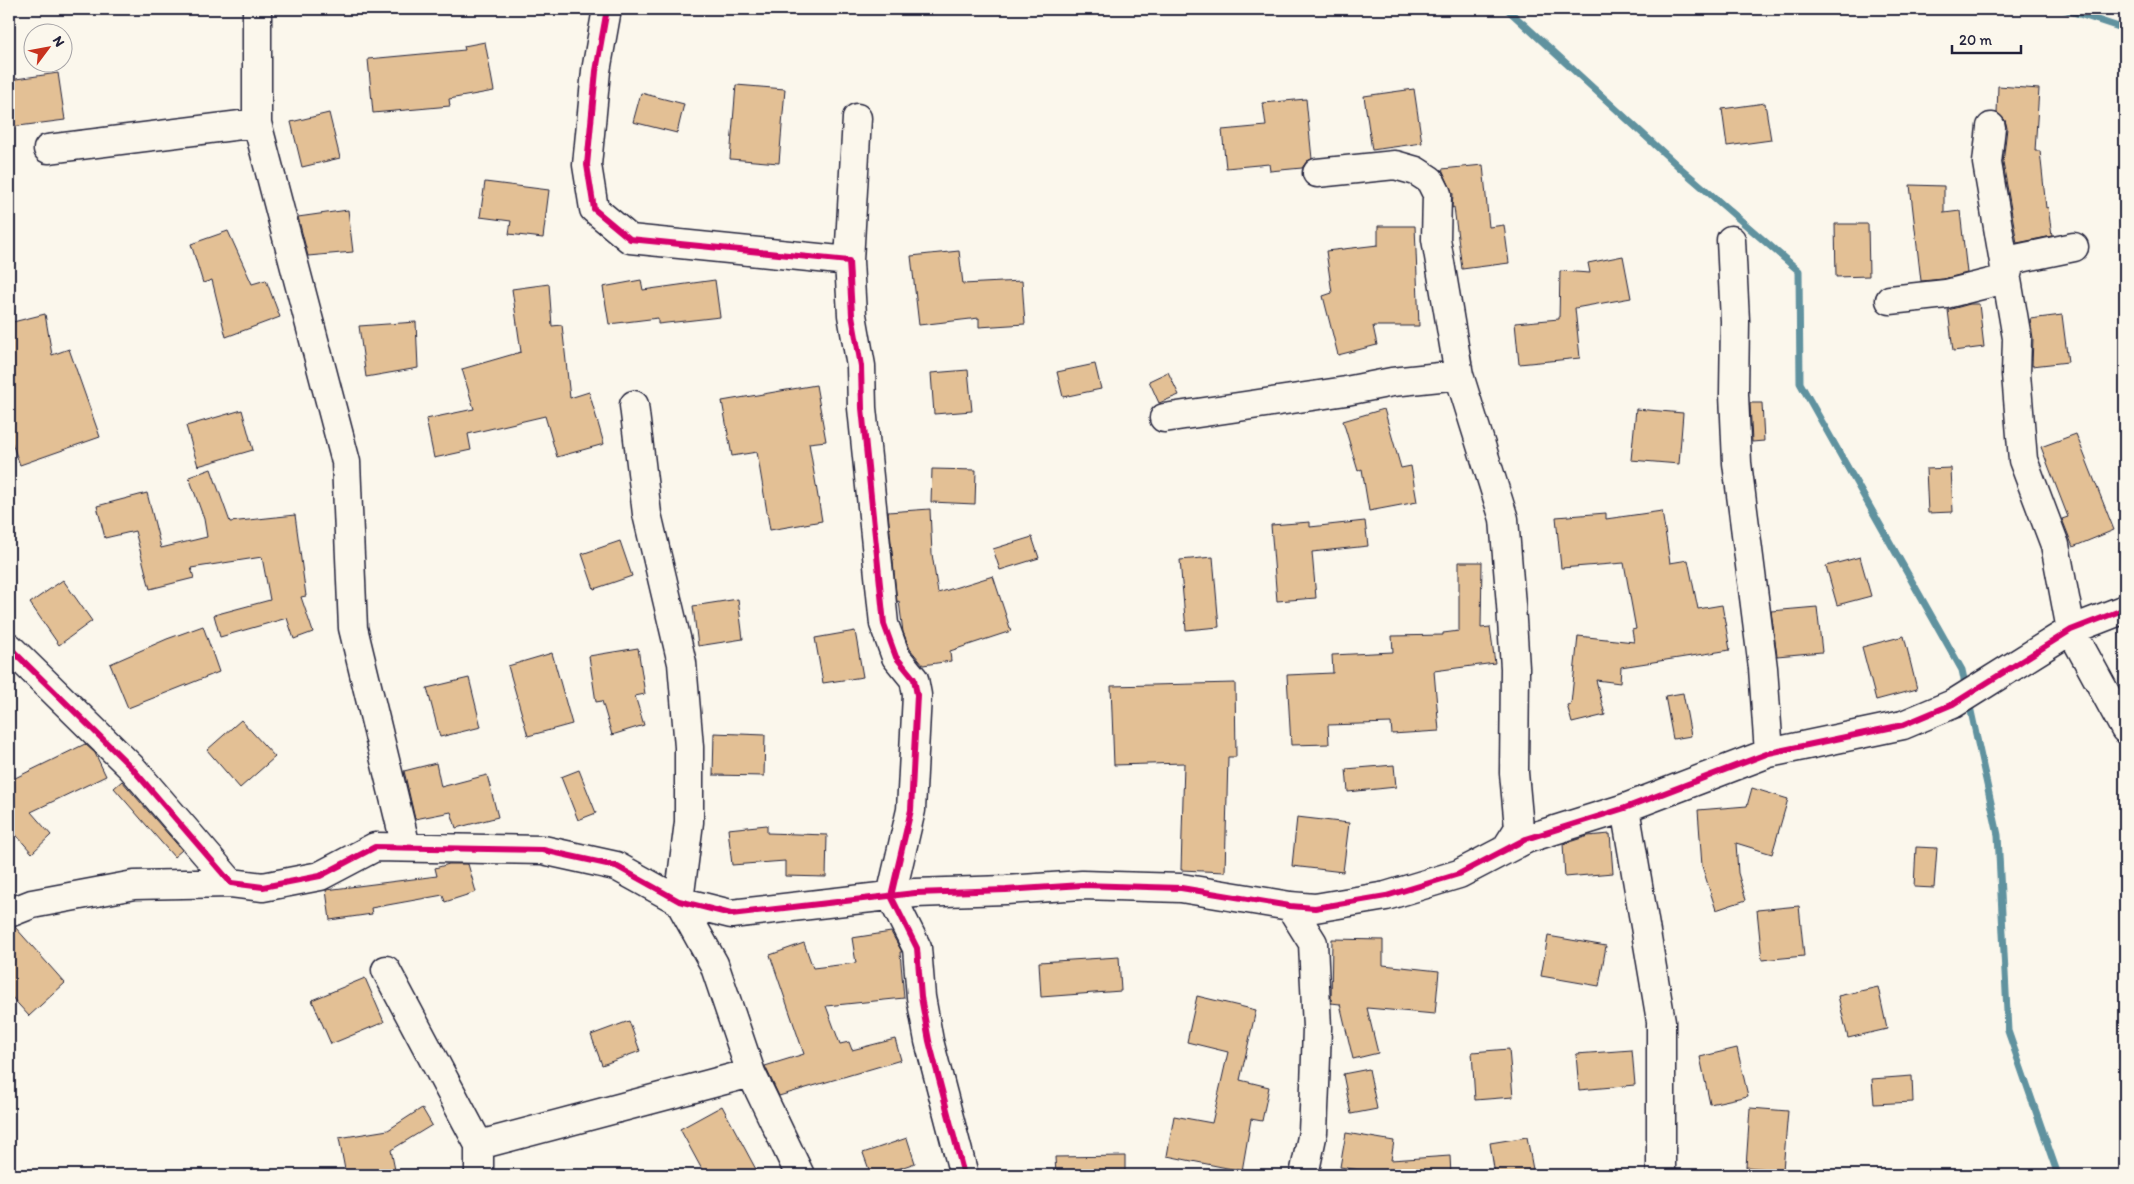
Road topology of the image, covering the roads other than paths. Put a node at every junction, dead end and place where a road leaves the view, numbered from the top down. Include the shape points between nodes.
1 (257, 9) edge
2 (607, 9) edge
3 (857, 118) dead end
4 (257, 123) junction
5 (1991, 127) dead end
6 (48, 149) dead end
7 (1317, 173) dead end
8 (1731, 240) dead end
9 (2074, 247) dead end
10 (849, 261) junction
11 (2006, 279) junction
12 (1890, 300) dead end
13 (1459, 375) junction
14 (634, 405) dead end
15 (1164, 418) dead end
16 (2125, 609) edge
17 (2071, 630) junction
18 (9, 647) edge
19 (2125, 730) edge
20 (1769, 753) junction
21 (1625, 808) junction
22 (406, 847) junction
23 (1507, 847) junction
24 (231, 883) junction
25 (891, 896) junction
26 (679, 901) junction
27 (1290, 906) junction
28 (9, 913) edge
29 (386, 970) dead end
30 (751, 1073) junction
31 (479, 1144) junction
32 (479, 1175) edge
33 (800, 1175) edge
34 (964, 1175) edge
35 (1304, 1175) edge
36 (1661, 1175) edge

1 - 4 street
2 - 10 street via 596,72 587,165 594,209 630,239
3 - 10 street
4 - 6 street
4 - 22 street via 346,462 353,628
5 - 11 street via 1987,163
7 - 13 street via 1395,165 1416,171 1430,180 1437,194 1436,239
8 - 20 street via 1737,463 1763,668
9 - 11 street via 2010,262
10 - 25 street via 884,624 896,657 914,679 917,695 911,810
11 - 12 street via 1946,294
11 - 17 street via 2017,338 2016,374 2024,460 2055,545
13 - 15 street via 1392,382
13 - 23 street via 1504,519 1512,605 1514,773 1519,828
14 - 26 street via 647,514 682,663 689,747 689,822
16 - 17 street
17 - 19 street
17 - 20 street via 1953,704 1903,725
18 - 24 street via 132,768
20 - 21 street
21 - 23 street
21 - 36 street via 1661,1021
22 - 24 street via 375,847 320,876 263,887
22 - 26 street via 542,850 616,866
23 - 27 street via 1459,874 1386,896 1315,908
24 - 28 street via 134,885 32,904
25 - 26 street via 731,914
25 - 27 street via 1082,885 1181,888
25 - 34 street via 917,948 920,997 929,1041
26 - 30 street via 714,964
27 - 35 street via 1313,943 1315,1086 1313,1132
29 - 31 street
30 - 31 street
30 - 33 street
31 - 32 street

